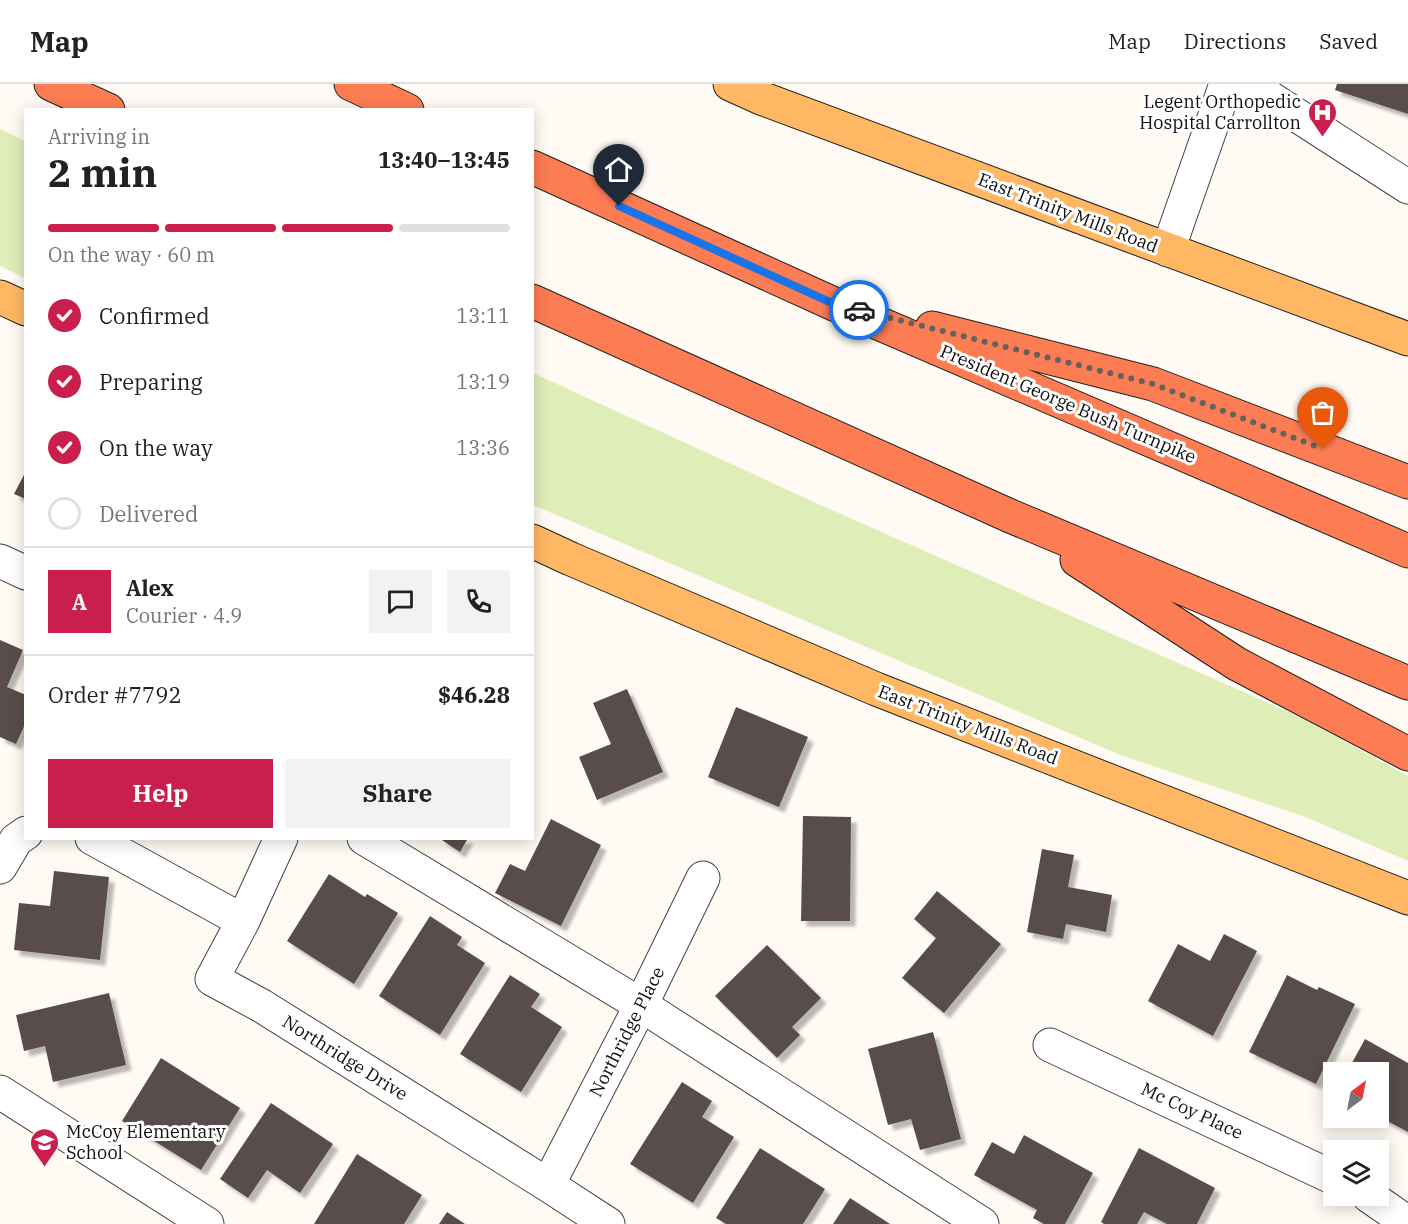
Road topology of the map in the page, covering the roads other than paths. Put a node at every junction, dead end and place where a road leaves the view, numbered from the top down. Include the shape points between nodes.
1 (51, 84) edge
2 (351, 84) edge
3 (730, 84) edge
4 (1226, 85) edge
5 (1293, 97) edge
6 (104, 108) edge
7 (403, 108) edge
8 (534, 168) edge
9 (1408, 187) edge
10 (1168, 250) junction
11 (0, 297) edge
12 (534, 302) edge
13 (834, 304) junction
14 (24, 308) edge
15 (1408, 339) edge
16 (1408, 482) edge
17 (1008, 515) junction
18 (534, 542) edge
19 (1408, 551) edge
20 (0, 561) edge
21 (24, 572) edge
22 (1408, 683) edge
23 (1408, 753) edge
24 (24, 834) edge
25 (96, 840) edge
26 (280, 840) edge
27 (367, 840) edge
28 (0, 867) edge
29 (703, 878) dead end
30 (1408, 898) edge
31 (243, 921) junction
32 (641, 1005) junction
33 (1050, 1045) dead end
34 (0, 1092) edge
35 (1323, 1173) edge
36 (548, 1185) junction
37 (1383, 1206) edge
38 (1408, 1223) edge
39 (207, 1224) edge
40 (608, 1224) edge
41 (982, 1224) edge

1 - 6 highway
2 - 7 highway
3 - 10 main road, East Trinity Mills Road
4 - 5 street
4 - 10 street
5 - 9 street
8 - 13 highway, President George Bush Turnpike
10 - 15 main road, East Trinity Mills Road
11 - 14 main road
12 - 17 highway
13 - 16 highway via 1153,384
13 - 19 highway, President George Bush Turnpike
17 - 22 highway
17 - 23 highway via 1237,664
18 - 30 main road, East Trinity Mills Road via 876,689
20 - 21 street
24 - 28 street via 16,840
25 - 31 street
26 - 31 street, Northridge Drive
27 - 32 street
29 - 32 street, Northridge Place
31 - 36 street, Northridge Drive via 212,979 262,1005
32 - 36 street, Northridge Place
32 - 41 street
33 - 35 street, Mc Coy Place
34 - 39 street
36 - 40 street, Northridge Drive
37 - 38 street

